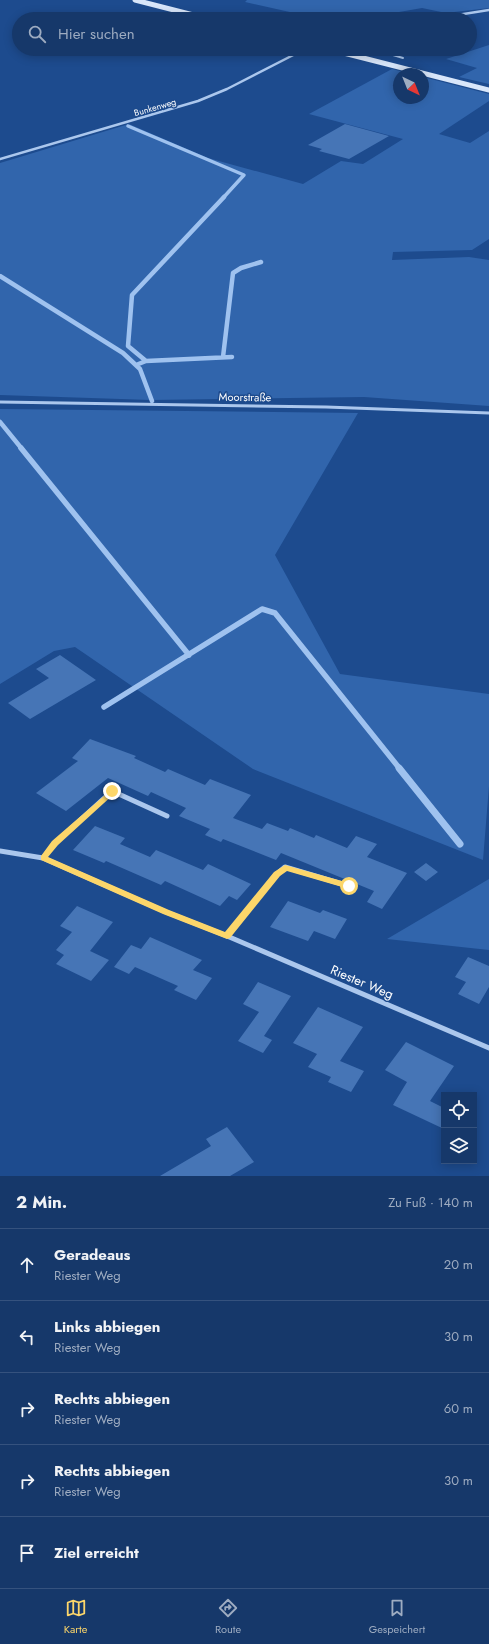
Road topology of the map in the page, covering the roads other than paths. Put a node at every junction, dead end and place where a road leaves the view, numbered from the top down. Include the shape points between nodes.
1 (135, 0) edge
2 (489, 10) edge
3 (182, 12) edge
4 (476, 12) edge
5 (291, 56) edge
6 (359, 56) edge
7 (397, 56) edge
8 (403, 58) dead end
9 (489, 90) edge
10 (0, 159) edge
11 (0, 402) edge
12 (489, 413) edge
13 (167, 816) dead end
14 (0, 851) edge
15 (43, 858) junction
16 (349, 886) dead end
17 (227, 936) junction
18 (489, 1048) edge

1 - 3 street
2 - 4 street
5 - 10 street, Bunkenweg via 198,101
6 - 9 street
7 - 8 lane
11 - 12 street, Moorstraße via 318,407
13 - 15 street via 112,791 55,843
14 - 15 street, Riester Weg
15 - 17 street, Riester Weg
16 - 17 street via 285,867
17 - 18 street, Riester Weg

